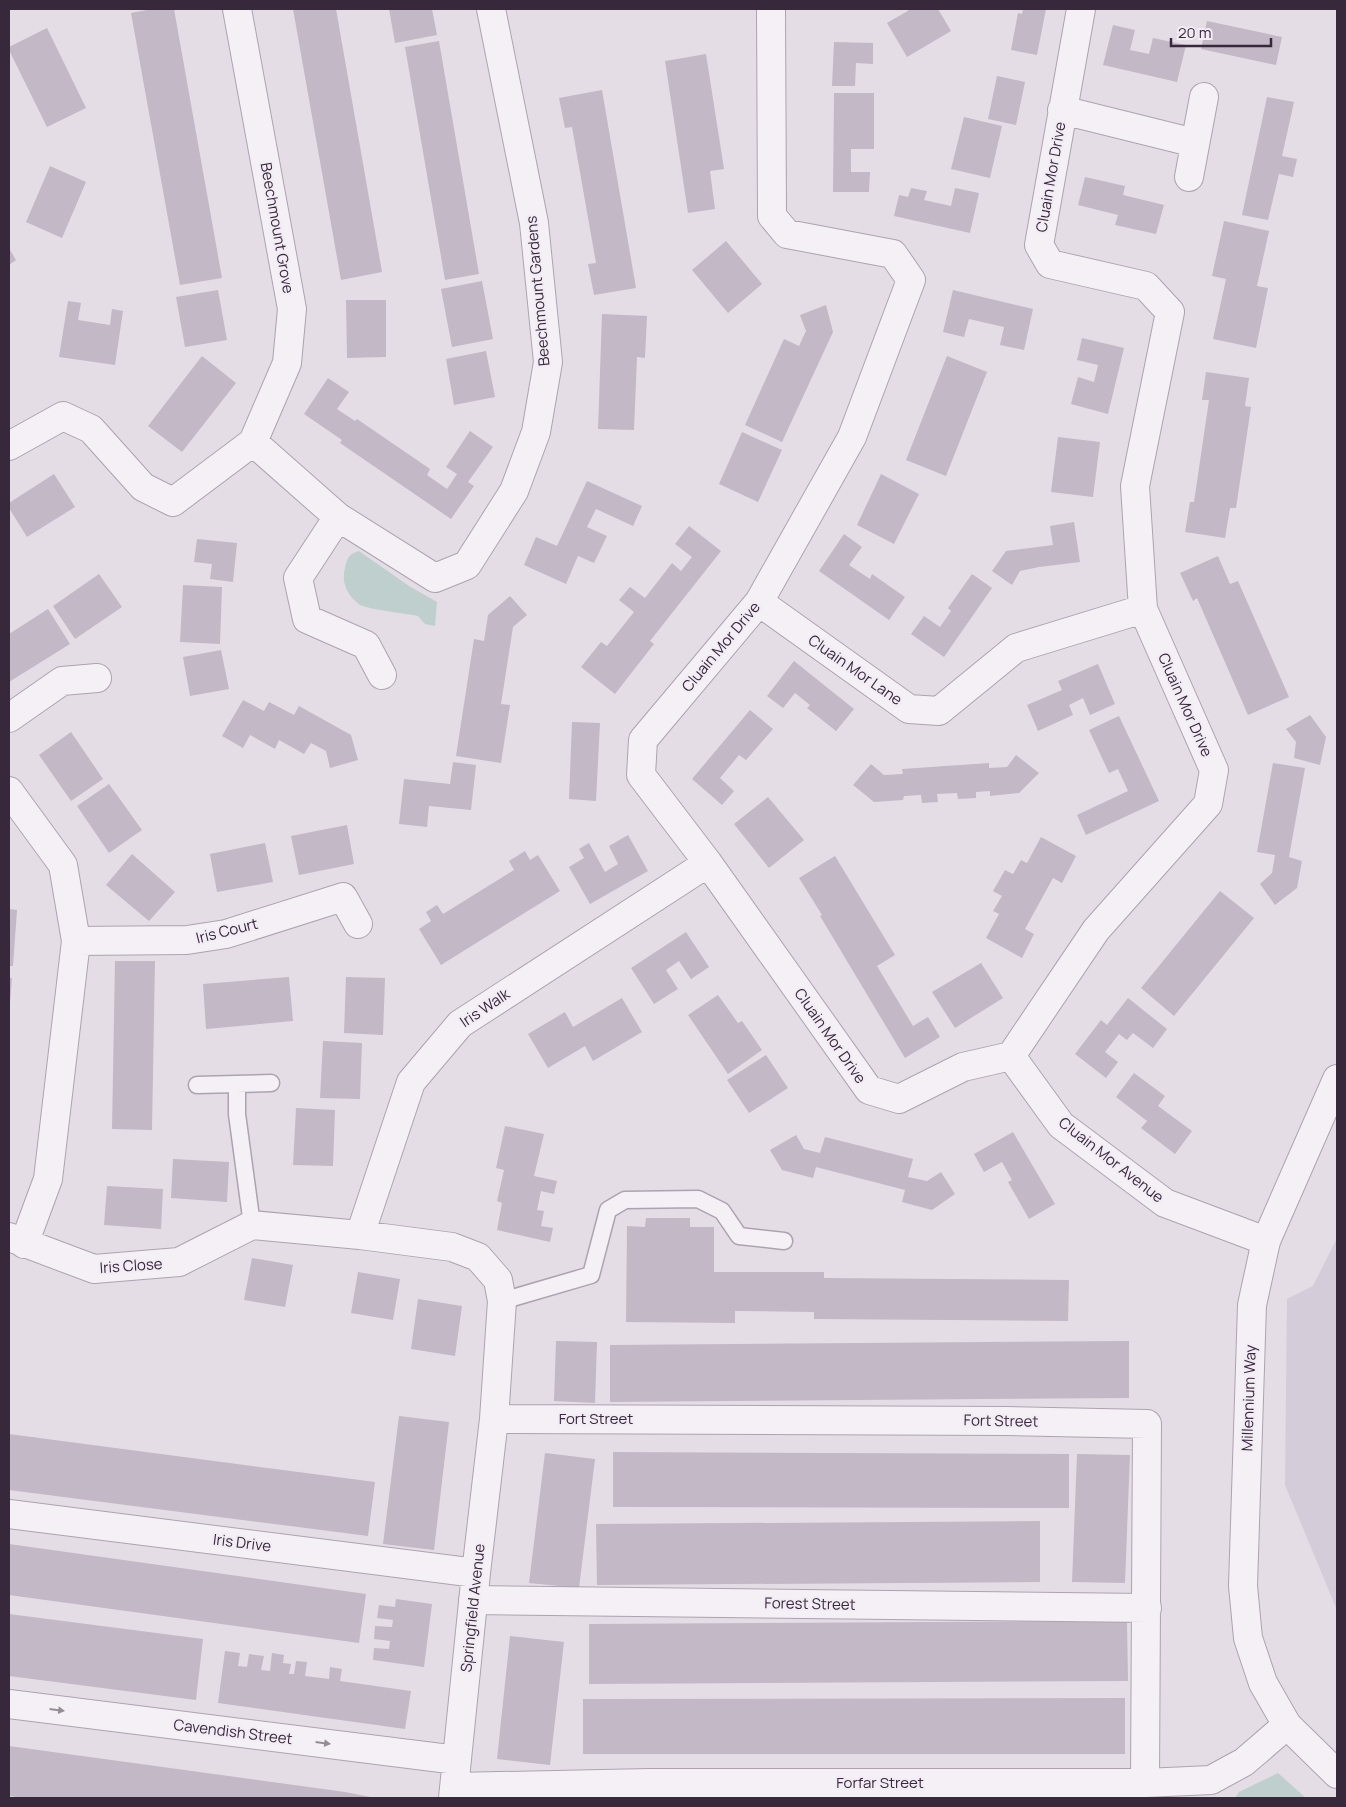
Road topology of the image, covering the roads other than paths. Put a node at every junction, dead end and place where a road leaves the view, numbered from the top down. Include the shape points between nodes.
1 (237, 9) edge
2 (492, 9) edge
3 (770, 9) edge
4 (1081, 9) edge
5 (1204, 97) dead end
6 (1062, 110) junction
7 (1195, 143) junction
8 (1189, 177) dead end
9 (253, 442) junction
10 (9, 446) edge
11 (338, 517) junction
12 (759, 602) junction
13 (1143, 609) junction
14 (382, 675) dead end
15 (97, 678) dead end
16 (9, 718) edge
17 (9, 790) edge
18 (708, 863) junction
19 (358, 924) dead end
20 (76, 941) junction
21 (1010, 1056) junction
22 (271, 1083) dead end
23 (237, 1084) junction
24 (197, 1085) dead end
25 (1335, 1088) edge
26 (252, 1225) junction
27 (360, 1235) junction
28 (16, 1240) edge
29 (784, 1241) dead end
30 (1266, 1241) junction
31 (502, 1301) junction
32 (494, 1419) junction
33 (9, 1514) edge
34 (476, 1573) junction
35 (473, 1600) junction
36 (1147, 1608) junction
37 (9, 1704) edge
38 (1287, 1725) junction
39 (457, 1760) junction
40 (1337, 1774) edge
41 (1145, 1783) junction
42 (649, 1791) edge
43 (454, 1793) edge

1 - 9 street, Beechmount Grove via 292,309 287,363
2 - 11 street, Beechmount Gardens via 534,223 548,362 536,432 514,491 467,565 435,578
3 - 12 street, Cluain Mor Drive via 772,216 787,234 893,254 911,280 852,436
4 - 6 street, Cluain Mor Drive
5 - 7 street
6 - 7 street
6 - 13 street, Cluain Mor Drive via 1039,245 1050,264 1146,286 1170,312 1135,486
7 - 8 street
9 - 10 street via 173,502 143,487 91,429 63,416
9 - 11 street, Beechmount Gardens
11 - 14 street via 298,578 306,619 366,645
12 - 13 street, Cluain Mor Lane via 910,708 939,711 1016,648
12 - 18 street, Cluain Mor Drive via 643,740 641,775
13 - 21 street, Cluain Mor Drive via 1214,770 1208,804 1096,930
15 - 16 street via 62,681
17 - 20 street, Iris Close via 63,865
18 - 21 street, Cluain Mor Drive via 869,1090 900,1100 963,1067
18 - 27 street, Iris Walk via 460,1024 411,1082
19 - 20 street, Iris Court via 343,897 226,934 187,940
20 - 28 street, Iris Close via 48,1179
21 - 30 street, Cluain Mor Avenue via 1061,1125 1165,1203
22 - 23 lane
23 - 24 lane
23 - 26 lane via 237,1114
25 - 30 street, Millennium Way
26 - 27 street
26 - 28 street, Iris Close via 179,1262 94,1269
27 - 31 street via 452,1247 478,1257 498,1280
29 - 31 lane via 739,1236 722,1211 698,1199 625,1200 608,1210 591,1275
30 - 38 street, Millennium Way via 1252,1305 1243,1586 1248,1638 1263,1683
31 - 32 street
32 - 34 street, Springfield Avenue
32 - 36 street, Fort Street via 1147,1424
33 - 34 street, Iris Drive
34 - 35 street, Springfield Avenue
35 - 36 street, Forest Street
35 - 39 street, Springfield Avenue
36 - 41 street, Fort Street
37 -> 39 street, Cavendish Street
38 - 40 street, Millennium Way
38 - 41 street, Forfar Street via 1244,1762 1211,1780
39 - 43 street, Springfield Avenue
41 - 42 street, Forfar Street
42 - 43 street, Forfar Street

